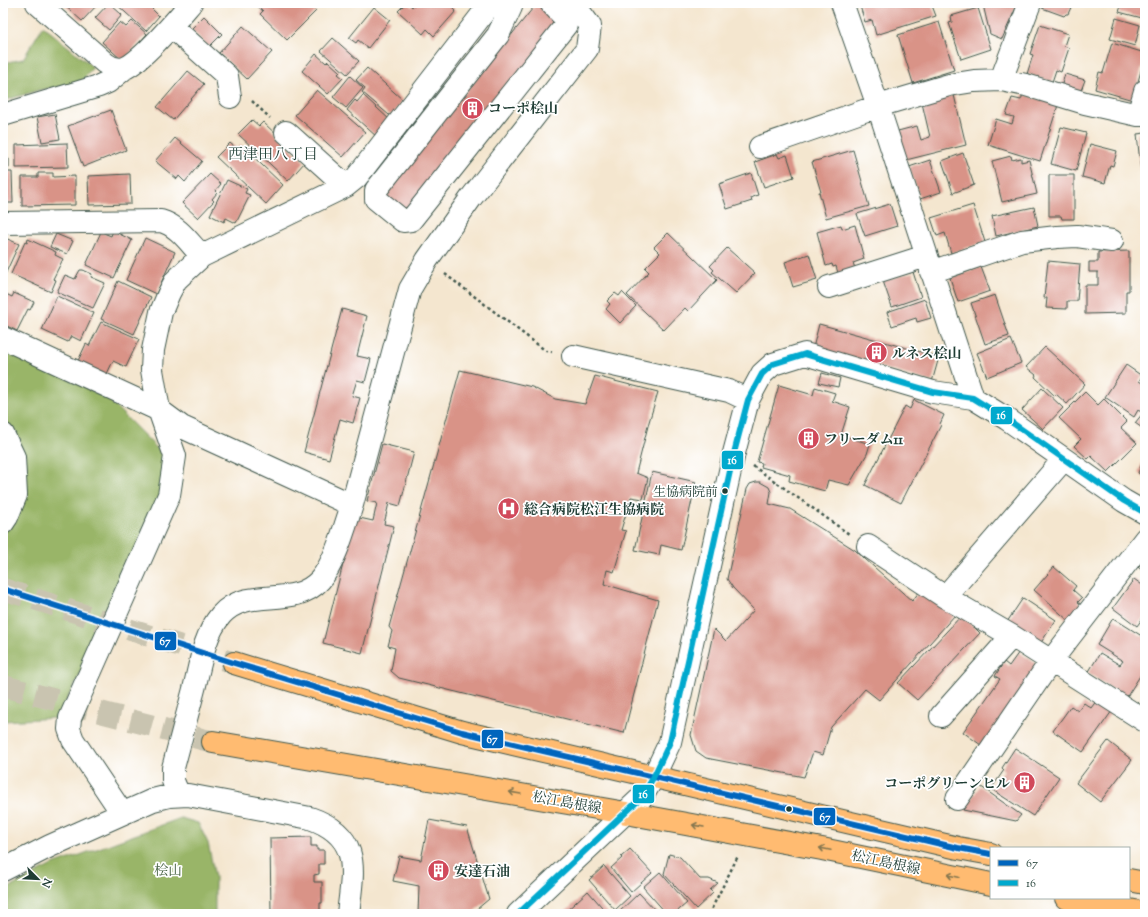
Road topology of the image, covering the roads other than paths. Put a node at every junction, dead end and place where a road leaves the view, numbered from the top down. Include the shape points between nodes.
1 (37, 3) edge
2 (191, 3) edge
3 (491, 3) edge
4 (506, 3) edge
5 (551, 3) edge
6 (573, 3) edge
7 (842, 3) edge
8 (1030, 3) edge
9 (171, 26) junction
10 (125, 68) junction
11 (1001, 80) junction
12 (1145, 91) edge
13 (240, 97) road end
14 (878, 106) junction
15 (3, 115) edge
16 (1141, 115) edge
17 (286, 132) road end
18 (760, 147) dead end
19 (346, 186) junction
20 (3, 223) edge
21 (1112, 241) dead end
22 (202, 256) junction
23 (929, 264) junction
24 (829, 287) dead end
25 (3, 338) edge
26 (573, 356) road end
27 (973, 398) junction
28 (748, 400) junction
29 (159, 410) junction
30 (3, 434) edge
31 (1064, 459) junction
32 (352, 505) junction
33 (1145, 513) edge
34 (3, 523) edge
35 (1145, 539) edge
36 (868, 546) road end
37 (946, 597) junction
38 (1012, 636) junction
39 (1051, 661) junction
40 (234, 663) tunnel mouth
41 (941, 716) dead end
42 (1145, 721) edge
43 (213, 742) tunnel mouth
44 (653, 778) junction
45 (179, 795) junction
46 (957, 799) dead end
47 (122, 813) junction
48 (626, 813) junction
49 (990, 854) edge
50 (3, 870) edge
51 (1130, 880) edge
52 (1145, 883) edge
53 (990, 884) edge
54 (1071, 899) edge
55 (1145, 913) edge
56 (348, 914) edge
57 (518, 914) edge

1 - 10 street via 105,63 118,69
2 - 9 street
3 - 19 street via 356,178
4 - 5 street via 511,7 498,35 376,190 376,199 403,222 410,220 566,25 565,18
6 - 32 street via 590,26 587,49 471,198 427,260 410,289
7 - 14 street
8 - 11 street
9 - 10 street
9 - 13 street via 226,76
10 - 15 street via 99,86
11 - 14 street via 950,85
11 - 16 street
12 - 16 street
14 - 18 street
14 - 23 street
17 - 19 street
19 - 22 street
20 - 22 street via 161,221 175,228
21 - 23 street via 1077,236 1022,241
22 - 29 street via 176,280 161,312 154,344 152,370
23 - 24 street
23 - 27 street
25 - 29 street
26 - 28 street via 729,391
27 - 28 street via 933,392 805,354 773,364 762,374
27 - 31 street
28 - 44 street via 670,742
29 - 32 street via 182,427
29 - 47 street via 175,456 169,495 70,718 73,740
30 - 34 street via 14,457 16,495
31 - 33 street
31 - 37 street
32 - 45 street via 337,549 321,579 313,586 296,595 239,602 220,616 205,646 173,768 173,781
35 - 39 street
36 - 37 street
37 - 38 street
38 - 39 street
38 - 41 street
39 - 42 street
39 - 46 street
40 - 44 main road, 松江島根線 via 462,732
48 -> 43 main road, 松江島根線
44 - 48 street via 641,798
44 - 49 main road, 松江島根線
45 - 47 street via 154,800
45 - 56 street via 310,818 335,830 344,839 350,851 353,868
47 - 50 street
53 -> 48 main road, 松江島根線 via 822,848
48 - 57 street
51 - 52 main road
54 - 55 main road

